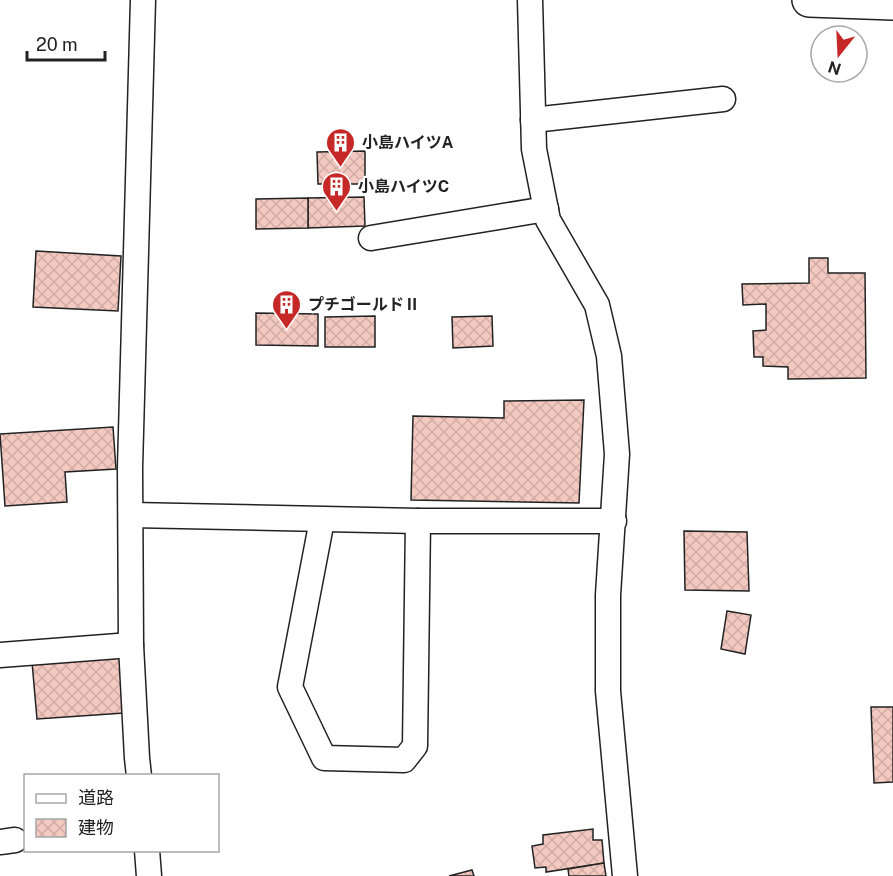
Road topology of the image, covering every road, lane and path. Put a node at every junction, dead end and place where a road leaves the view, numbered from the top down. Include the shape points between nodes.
1 (143, 0) edge
2 (530, 0) edge
3 (809, 0) edge
4 (893, 3) edge
5 (723, 99) dead end
6 (533, 120) junction
7 (546, 209) junction
8 (371, 238) dead end
9 (131, 516) junction
10 (322, 520) junction
11 (418, 521) junction
12 (614, 521) junction
13 (131, 645) junction
14 (0, 655) edge
15 (139, 774) edge
16 (147, 852) edge
17 (149, 876) edge
18 (625, 876) edge

1 - 9 street
2 - 6 street
3 - 4 street
5 - 6 street
6 - 7 street via 534,149
7 - 8 street
7 - 12 street via 548,220 597,305 609,356 617,454
9 - 10 street
9 - 13 street
10 - 11 street
10 - 11 street via 290,687 324,758 392,760 404,760 415,746
11 - 12 street
12 - 18 street via 608,595 608,691
13 - 14 street
13 - 15 street
16 - 17 street

